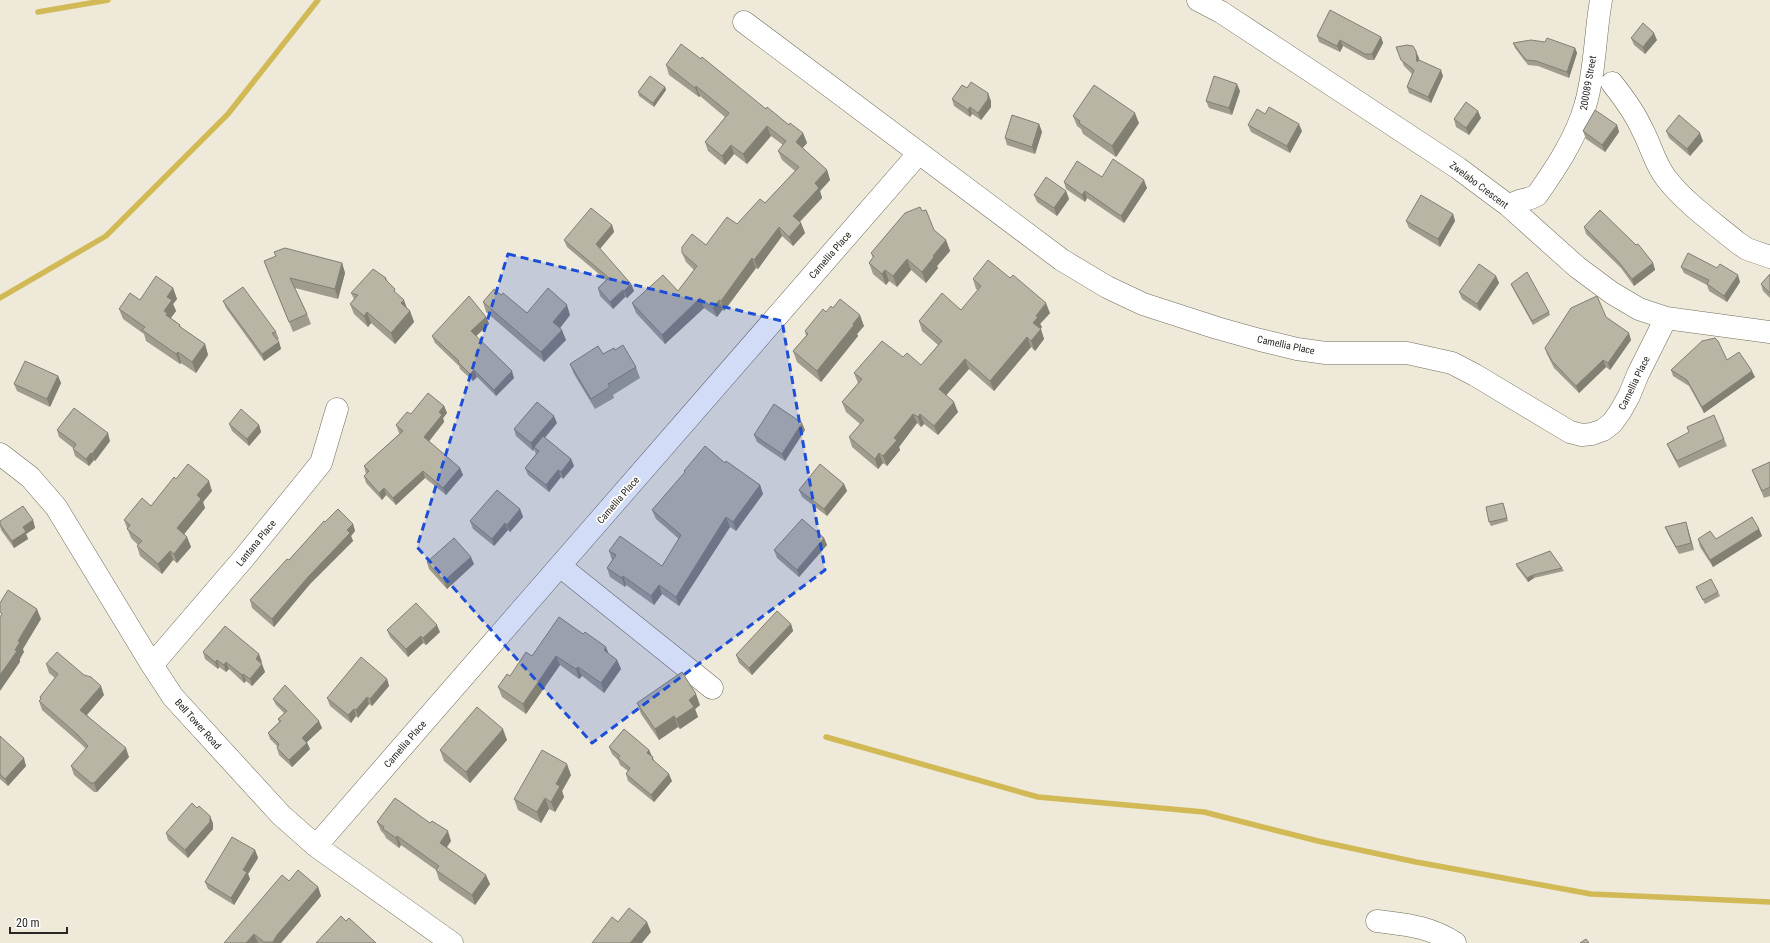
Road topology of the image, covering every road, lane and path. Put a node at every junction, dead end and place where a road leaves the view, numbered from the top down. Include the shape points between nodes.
1 (1198, 0) edge
2 (1601, 0) edge
3 (744, 22) dead end
4 (1612, 83) dead end
5 (919, 153) junction
6 (1509, 206) junction
7 (1770, 257) edge
8 (1666, 318) junction
9 (1770, 332) edge
10 (337, 409) dead end
11 (2, 460) edge
12 (560, 566) junction
13 (152, 665) junction
14 (712, 688) dead end
15 (316, 846) junction
16 (1377, 921) dead end
17 (452, 943) edge
18 (1455, 943) edge

1 - 6 street, Zwelabo Crescent via 1221,12 1451,163
2 - 6 street, 200089 Street via 1586,106 1579,123 1565,152 1537,195 1520,199
3 - 5 street, Camellia Place
4 - 7 street via 1630,106 1665,177 1738,243
5 - 8 street, Camellia Place via 1062,260 1107,287 1143,304 1217,328 1297,349 1326,353 1407,352 1452,363 1570,432 1582,435 1603,430 1620,412
5 - 12 street, Camellia Place
6 - 8 street, Zwelabo Crescent via 1577,267 1612,293 1639,309
8 - 9 street, Zwelabo Crescent
10 - 13 street, Lantana Place via 321,463
11 - 13 street, Bell Tower Road via 30,477 56,507
12 - 14 street
12 - 15 street, Camellia Place
13 - 15 street, Bell Tower Road via 173,697 281,815
15 - 17 street, Bell Tower Road
16 - 18 street via 1440,933

